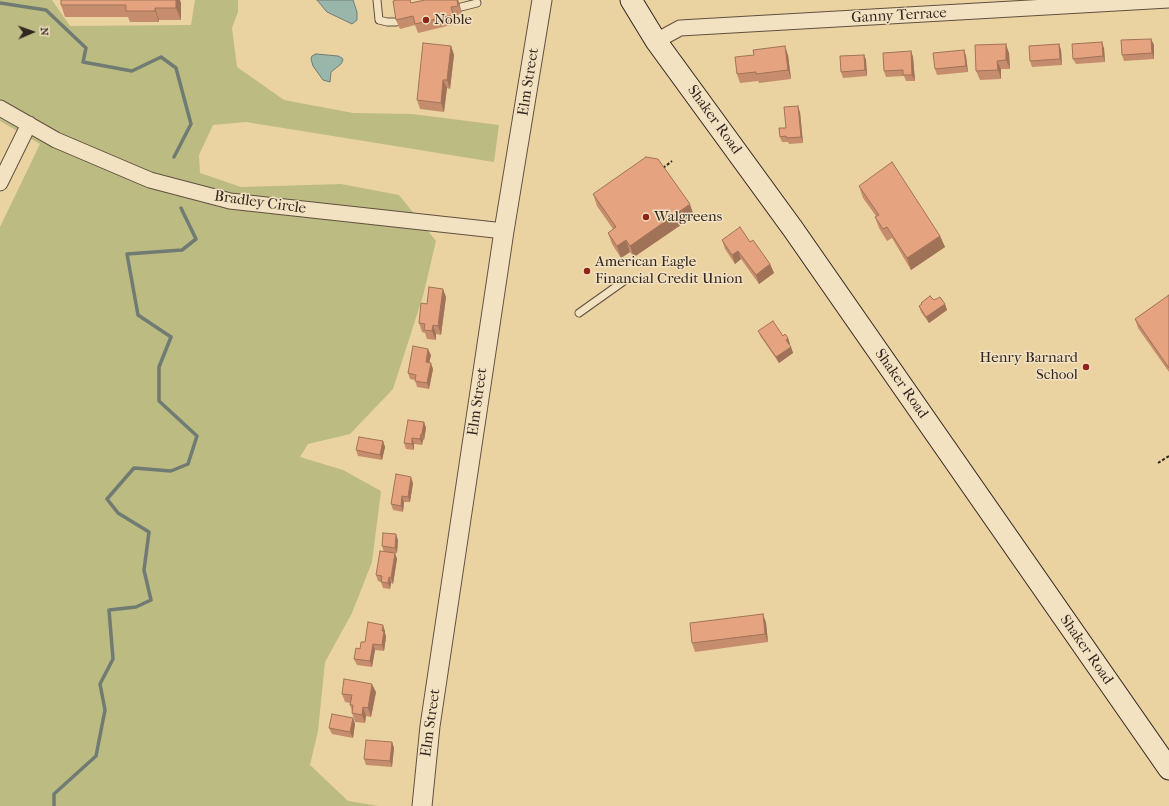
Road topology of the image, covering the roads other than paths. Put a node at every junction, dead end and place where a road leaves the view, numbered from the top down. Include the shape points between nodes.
1 (377, 0) edge
2 (542, 0) edge
3 (631, 0) edge
4 (1169, 0) edge
5 (477, 3) dead end
6 (461, 7) dead end
7 (396, 22) edge
8 (656, 41) junction
9 (0, 108) edge
10 (29, 124) junction
11 (0, 183) edge
12 (504, 231) junction
13 (624, 281) dead end
14 (579, 313) dead end
15 (1169, 770) edge
16 (422, 806) edge

1 - 7 lane via 379,20
2 - 12 street, Elm Street
3 - 8 main road, Shaker Road
4 - 8 street, Ganny Terrace via 680,28
5 - 6 lane
8 - 15 main road, Shaker Road via 793,229
9 - 10 street, Bradley Circle
10 - 11 street
10 - 12 street, Bradley Circle via 56,140 150,180 230,201
12 - 16 street, Elm Street via 430,726
13 - 14 lane

